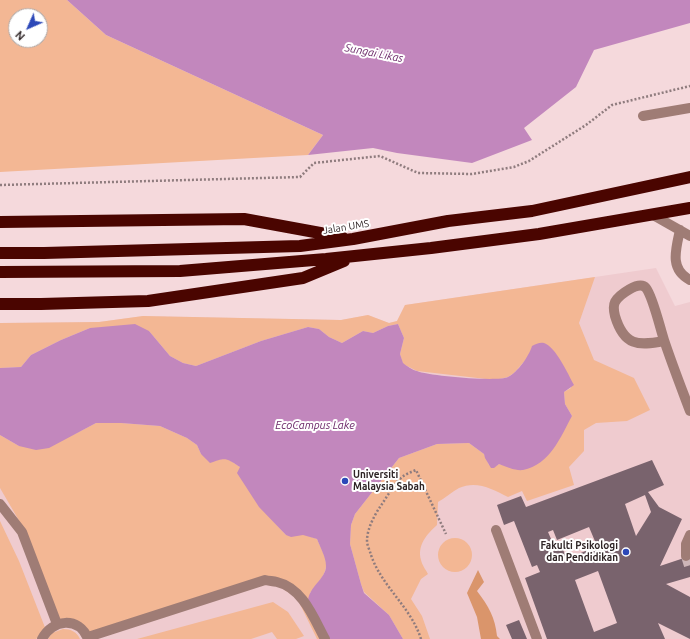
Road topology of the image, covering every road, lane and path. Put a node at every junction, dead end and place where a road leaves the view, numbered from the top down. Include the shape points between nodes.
1 (690, 86) edge
2 (690, 108) edge
3 (643, 116) dead end
4 (690, 177) edge
5 (0, 185) edge
6 (690, 208) edge
7 (653, 215) junction
8 (0, 222) edge
9 (680, 230) junction
10 (690, 236) edge
11 (353, 239) junction
12 (0, 253) edge
13 (356, 256) junction
14 (0, 272) edge
15 (690, 280) edge
16 (0, 304) edge
17 (664, 340) junction
18 (690, 411) edge
19 (0, 504) edge
20 (496, 530) dead end
21 (446, 534) dead end
22 (690, 535) edge
23 (686, 556) dead end
24 (57, 624) junction
25 (88, 638) edge
26 (42, 639) edge
27 (325, 639) edge
28 (421, 639) edge
29 (537, 639) edge

1 - 5 path via 612,105 586,125 514,168 472,174 418,173 380,156 314,163 300,176
2 - 3 street
4 - 11 highway, Jalan UMS via 532,211 448,221
6 - 7 highway
7 - 9 street
7 - 13 highway via 539,234
8 - 11 highway via 244,219
9 - 10 street
9 - 15 street via 675,253 677,266 684,277
11 - 12 highway, Jalan UMS via 300,246
13 - 14 highway via 180,271
13 - 16 highway via 303,278 148,301
17 - 17 street via 644,344 632,342 626,337 614,314 615,302 619,297 635,287 646,288
17 - 18 street
19 - 24 street via 22,532
20 - 29 street
21 - 28 path via 416,470 402,477 370,526 367,540 376,568 406,609
22 - 23 street via 686,544
24 - 25 street via 71,623 78,626
24 - 26 street via 45,633
25 - 27 street via 265,580 278,582 303,599

